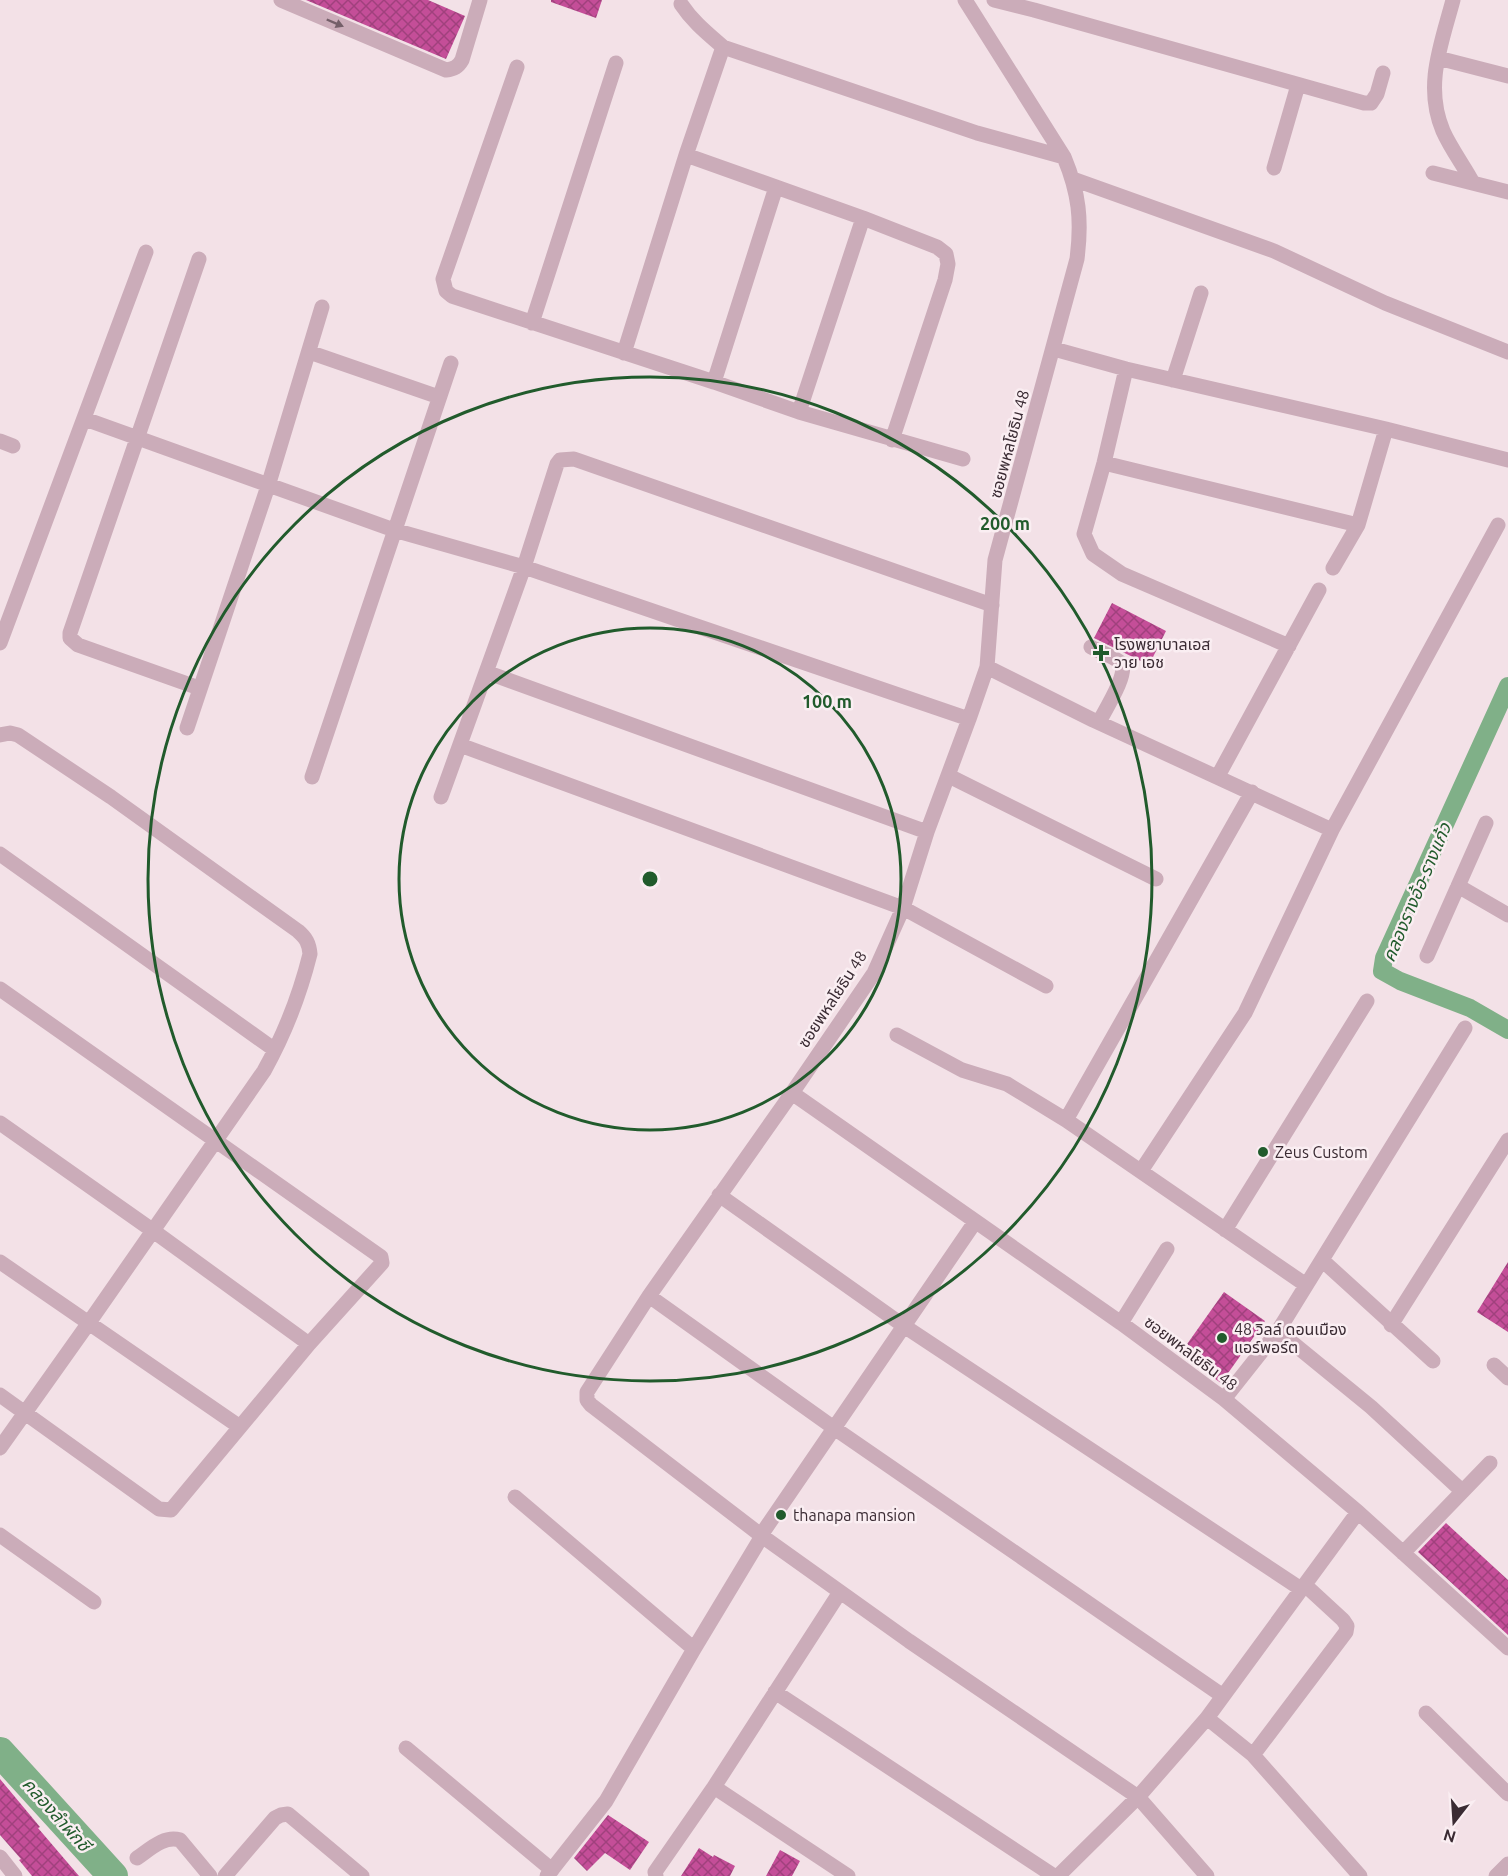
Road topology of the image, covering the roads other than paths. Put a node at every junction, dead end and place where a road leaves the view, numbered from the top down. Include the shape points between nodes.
1 (281, 0) edge
2 (480, 0) edge
3 (965, 0) edge
4 (994, 0) edge
5 (1453, 0) edge
6 (681, 4) dead end
7 (723, 47) junction
8 (1437, 58) junction
9 (615, 63) dead end
10 (516, 67) dead end
11 (1383, 74) dead end
12 (1508, 76) edge
13 (1298, 85) junction
14 (686, 155) junction
15 (1064, 157) junction
16 (1274, 168) dead end
17 (1433, 173) dead end
18 (1073, 179) junction
19 (1473, 183) junction
20 (777, 187) junction
21 (1508, 192) edge
22 (863, 218) junction
23 (146, 252) dead end
24 (199, 259) dead end
25 (1201, 293) dead end
26 (322, 307) dead end
27 (532, 323) junction
28 (1054, 349) junction
29 (309, 352) junction
30 (624, 352) junction
31 (1508, 352) edge
32 (451, 363) dead end
33 (1126, 369) junction
34 (1173, 380) junction
35 (714, 381) junction
36 (439, 397) junction
37 (799, 412) junction
38 (85, 419) junction
39 (1386, 429) junction
40 (138, 436) junction
41 (892, 440) junction
42 (963, 459) dead end
43 (1508, 460) edge
44 (1104, 463) junction
45 (268, 486) junction
46 (1358, 525) junction
47 (1498, 525) dead end
48 (394, 530) junction
49 (524, 567) junction
50 (1333, 568) dead end
51 (1319, 590) dead end
52 (992, 605) junction
53 (0, 643) edge
54 (1289, 646) junction
55 (1091, 648) dead end
56 (987, 667) junction
57 (486, 672) junction
58 (199, 688) junction
59 (969, 719) junction
60 (1099, 722) junction
61 (186, 728) dead end
62 (0, 735) edge
63 (460, 745) junction
64 (949, 776) junction
65 (1218, 776) junction
66 (312, 777) dead end
67 (1252, 792) junction
68 (441, 797) dead end
69 (1486, 823) dead end
70 (1332, 830) junction
71 (927, 832) junction
72 (0, 854) edge
73 (1156, 879) dead end
74 (1458, 886) junction
75 (903, 908) junction
76 (1508, 915) edge
77 (1427, 956) dead end
78 (1046, 987) dead end
79 (0, 989) edge
80 (1367, 1001) dead end
81 (1465, 1028) dead end
82 (897, 1035) dead end
83 (275, 1050) junction
84 (792, 1093) junction
85 (1066, 1120) junction
86 (0, 1123) edge
87 (1508, 1140) edge
88 (215, 1141) junction
89 (1141, 1171) junction
90 (719, 1195) junction
91 (975, 1222) junction
92 (152, 1230) junction
93 (1225, 1230) junction
94 (1167, 1248) dead end
95 (1322, 1260) junction
96 (0, 1262) edge
97 (1306, 1285) junction
98 (648, 1296) junction
99 (1120, 1323) junction
100 (88, 1324) junction
101 (1391, 1325) junction
102 (904, 1326) junction
103 (1278, 1331) junction
104 (309, 1344) junction
105 (1433, 1361) dead end
106 (1494, 1365) dead end
107 (1508, 1378) edge
108 (0, 1395) edge
109 (1224, 1399) junction
110 (25, 1412) junction
111 (240, 1427) junction
112 (834, 1428) junction
113 (0, 1448) edge
114 (1490, 1463) dead end
115 (1462, 1491) junction
116 (515, 1497) dead end
117 (1358, 1512) junction
118 (0, 1535) edge
119 (761, 1536) junction
120 (1403, 1553) junction
121 (1303, 1587) junction
122 (840, 1592) junction
123 (94, 1602) dead end
124 (1508, 1648) edge
125 (694, 1649) junction
126 (775, 1692) junction
127 (1223, 1696) junction
128 (1426, 1713) dead end
129 (1207, 1718) junction
130 (406, 1748) dead end
131 (1253, 1755) junction
132 (714, 1787) junction
133 (1508, 1794) edge
134 (1138, 1797) junction
135 (0, 1857) edge
136 (137, 1858) dead end
137 (1508, 1864) edge
138 (549, 1873) edge
139 (15, 1876) edge
140 (210, 1876) edge
141 (225, 1876) edge
142 (362, 1876) edge
143 (656, 1876) edge
144 (848, 1876) edge
145 (1056, 1876) edge
146 (1207, 1876) edge
147 (1360, 1876) edge
148 (1496, 1876) edge

1 -> 2 street via 446,70 462,60
3 - 15 street, ซอยพหลโยธิน 48
4 - 13 street
5 - 8 street
6 - 7 street via 701,30
7 - 14 street
7 - 15 street via 977,133
8 - 12 street
8 - 19 street via 1435,106 1443,132
9 - 27 street
10 - 27 street via 443,285 452,297
11 - 13 street via 1371,103
13 - 16 street
14 - 20 street
14 - 30 street
15 - 18 street, ซอยพหลโยธิน 48
17 - 19 street
18 - 28 street, ซอยพหลโยธิน 48 via 1080,233
18 - 31 street via 1274,251 1385,303
19 - 21 street
20 - 22 street
20 - 35 street
22 - 37 street
22 - 41 street via 937,247 946,254 948,264
23 - 38 street
24 - 40 street
25 - 34 street
26 - 29 street
27 - 30 street
28 - 33 street
28 - 52 street, ซอยพหลโยธิน 48 via 995,560
29 - 36 street
29 - 45 street
30 - 35 street
32 - 36 street
33 - 34 street
33 - 44 street
34 - 39 street
35 - 37 street
36 - 48 street
37 - 41 street
38 - 40 street
38 - 53 street
39 - 43 street
39 - 46 street
40 - 45 street
40 - 58 street via 70,638 78,645
41 - 42 street
44 - 46 street
44 - 54 street via 1084,534 1094,554 1122,574
45 - 48 street
45 - 58 street
46 - 50 street
47 - 70 street
48 - 49 street
48 - 66 street
49 - 52 street via 557,464 566,459
49 - 57 street
49 - 59 street
51 - 54 street
52 - 56 street, ซอยพหลโยธิน 48
54 - 65 street
55 - 60 street via 1121,663 1124,669
56 - 59 street, ซอยพหลโยธิน 48
56 - 60 street
57 - 63 street
57 - 71 street
58 - 61 street
59 - 64 street, ซอยพหลโยธิน 48
60 - 65 street
62 - 83 street via 18,735 306,937 310,954 306,970
63 - 68 street
63 - 75 street
64 - 71 street, ซอยพหลโยธิน 48
64 - 73 street
65 - 67 street
67 - 70 street
67 - 85 street
69 - 74 street
70 - 89 street via 1245,1013
71 - 75 street, ซอยพหลโยธิน 48
72 - 83 street
74 - 76 street
74 - 77 street
75 - 78 street
75 - 84 street, ซอยพหลโยธิน 48 via 874,973
79 - 88 street
80 - 93 street
81 - 95 street
82 - 85 street via 962,1070 1007,1084
83 - 88 street
84 - 90 street
84 - 91 street, ซอยพหลโยธิน 48
85 - 89 street
86 - 92 street
87 - 101 street
88 - 92 street
88 - 104 street via 381,1257 380,1268
89 - 93 street
90 - 98 street
90 - 102 street
91 - 99 street, ซอยพหลโยธิน 48
91 - 102 street
92 - 100 street
92 - 104 street
93 - 97 street
94 - 99 street
95 - 97 street
95 - 101 street
96 - 100 street
97 - 103 street
98 - 112 street
98 - 119 street via 587,1392 587,1400
99 - 109 street, ซอยพหลโยธิน 48
100 - 110 street
100 - 111 street
101 - 105 street
102 - 112 street
102 - 121 street
103 - 109 street
103 - 115 street via 1371,1407
104 - 111 street
106 - 107 street
108 - 110 street
109 - 117 street, ซอยพหลโยธิน 48
110 - 111 street via 166,1511 171,1510
110 - 113 street
112 - 119 street
112 - 127 street
114 - 115 street
115 - 120 street
116 - 125 street
117 - 120 street, ซอยพหลโยธิน 48
117 - 121 street
118 - 123 street
119 - 122 street
119 - 125 street
120 - 124 street, ซอยพหลโยธิน 48
121 - 127 street
121 - 131 street via 1343,1620 1346,1632
122 - 126 street
122 - 134 street
125 - 138 street via 606,1801
126 - 132 street
126 - 145 street
127 - 129 street
128 - 133 street
129 - 131 street
129 - 134 street
130 - 138 street
131 - 147 street
132 - 143 street via 655,1872
132 - 144 street
134 - 145 street
134 - 146 street
135 - 139 street
136 - 140 street via 173,1838 180,1840
137 - 148 street
141 - 142 street via 275,1818 288,1814

